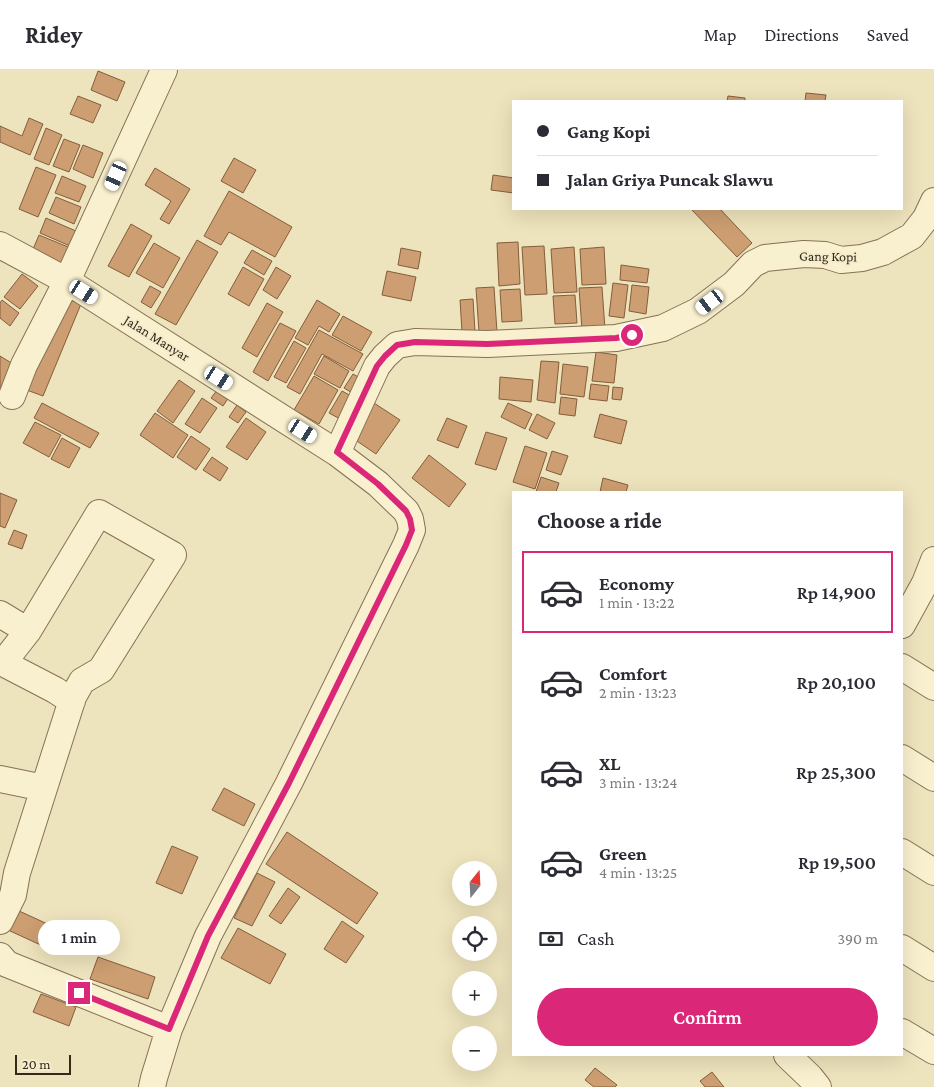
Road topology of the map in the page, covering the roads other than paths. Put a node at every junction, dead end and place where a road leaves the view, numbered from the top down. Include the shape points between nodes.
1 (164, 70) edge
2 (934, 201) edge
3 (0, 245) edge
4 (67, 281) junction
5 (12, 396) dead end
6 (337, 452) junction
7 (931, 577) edge
8 (0, 614) edge
9 (903, 623) edge
10 (28, 631) junction
11 (2, 666) edge
12 (903, 668) edge
13 (934, 687) edge
14 (72, 701) junction
15 (903, 759) edge
16 (934, 778) edge
17 (0, 779) edge
18 (44, 788) junction
19 (903, 853) edge
20 (8, 863) edge
21 (934, 872) edge
22 (0, 921) edge
23 (903, 949) edge
24 (0, 956) edge
25 (934, 968) edge
26 (169, 1029) junction
27 (903, 1033) edge
28 (934, 1051) edge
29 (788, 1056) edge
30 (819, 1084) edge
31 (152, 1087) edge

1 - 4 street
2 - 6 street, Gang Kopi via 912,236 884,252 841,260 804,254 765,258 753,264 734,284 698,311 663,328 616,338 397,345 377,366
3 - 4 street, Jalan Manyar
4 - 5 street via 24,365
4 - 6 street, Jalan Manyar
6 - 26 street, Jalan Manyar via 406,511 412,530 289,783 208,936
7 - 9 street
8 - 10 street
10 - 11 street
10 - 14 street via 99,513 173,555 100,670 82,681
11 - 14 street
12 - 13 street
14 - 18 street
15 - 16 street
17 - 18 street
18 - 20 street
19 - 21 street
20 - 22 street via 13,895
23 - 25 street
24 - 26 street via 7,964
26 - 31 street, Jalan Manyar
27 - 28 street
29 - 30 street

